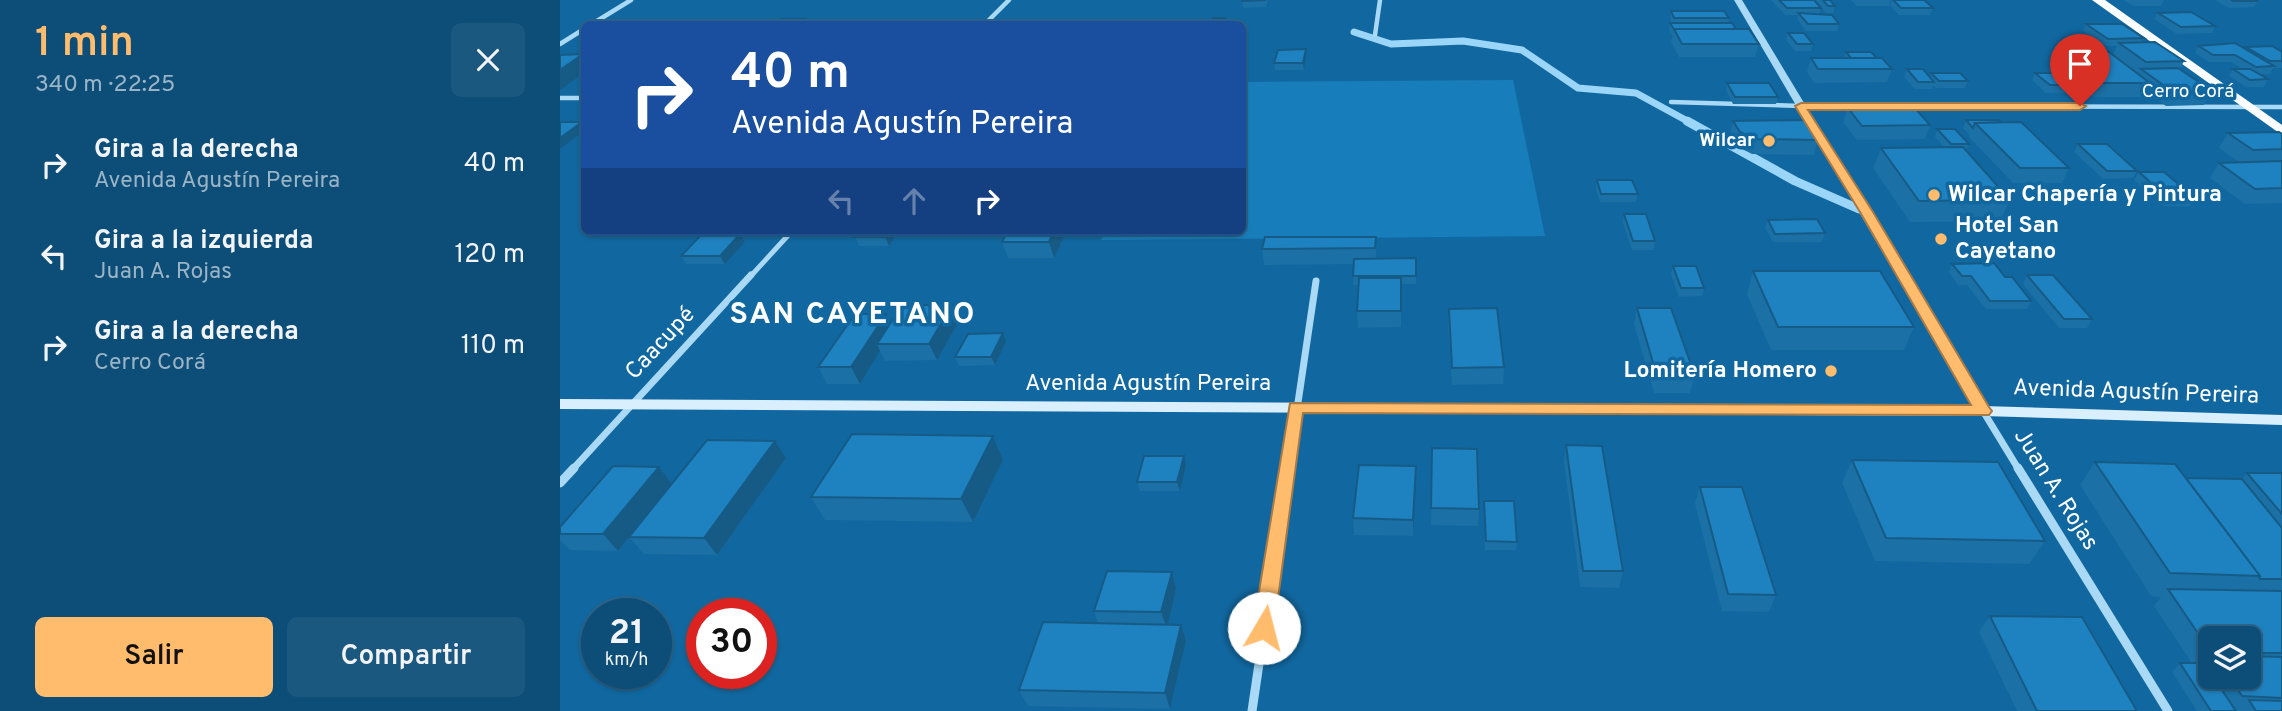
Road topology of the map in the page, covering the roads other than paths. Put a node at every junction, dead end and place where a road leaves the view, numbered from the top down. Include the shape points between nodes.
1 (631, 0) edge
2 (1009, 0) edge
3 (1380, 0) edge
4 (1738, 0) edge
5 (2098, 0) edge
6 (597, 21) edge
7 (988, 21) edge
8 (581, 31) edge
9 (1375, 35) dead end
10 (560, 44) edge
11 (560, 98) edge
12 (581, 98) edge
13 (1671, 102) dead end
14 (1801, 106) junction
15 (2248, 106) junction
16 (2282, 107) edge
17 (2282, 131) edge
18 (788, 235) edge
19 (1316, 281) dead end
20 (560, 404) edge
21 (631, 405) junction
22 (1296, 407) junction
23 (1983, 411) junction
24 (2282, 420) edge
25 (560, 483) edge
26 (1252, 711) edge
27 (2168, 711) edge

1 - 6 street
2 - 7 street
3 - 9 street
4 - 14 street, Juan A. Rojas
5 - 15 highway
8 - 10 street
11 - 12 street
13 - 14 street, Cerro Corá
14 - 15 street, Cerro Corá
14 - 23 street, Juan A. Rojas
15 - 16 street, Cerro Corá
15 - 17 highway
18 - 21 street, Caacupé
19 - 22 street
20 - 21 main road, Avenida Agustín Pereira
21 - 22 main road, Avenida Agustín Pereira
21 - 25 street, Caacupé
22 - 23 main road, Avenida Agustín Pereira
22 - 26 street
23 - 24 main road, Avenida Agustín Pereira
23 - 27 street, Juan A. Rojas

